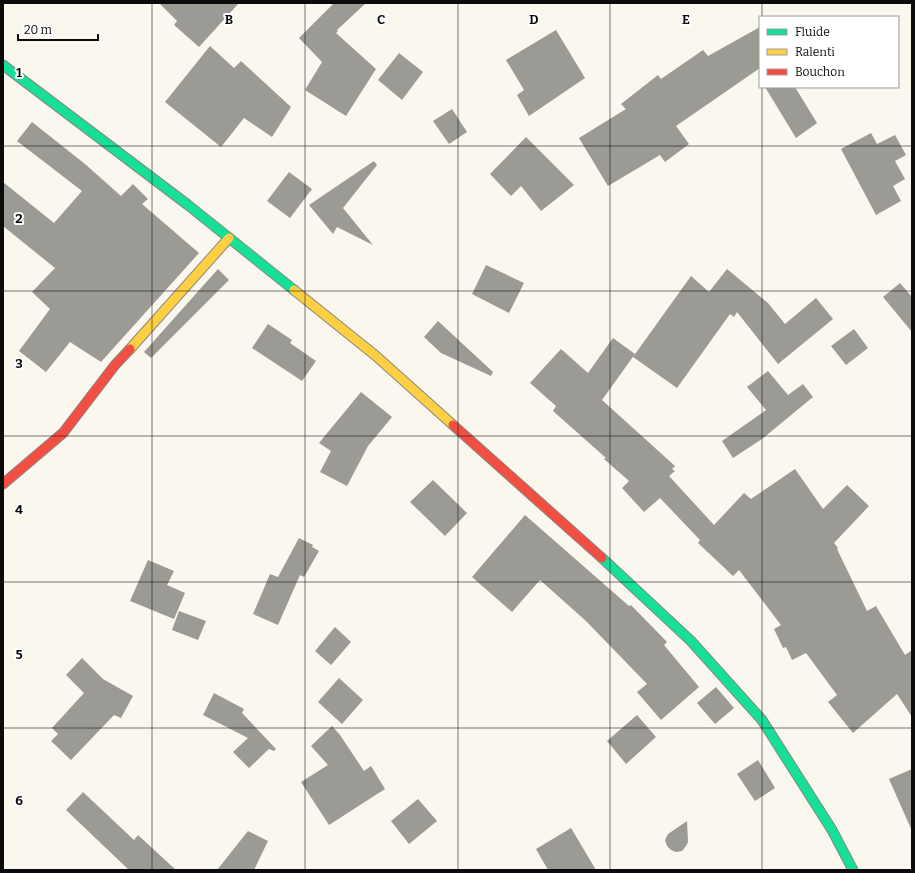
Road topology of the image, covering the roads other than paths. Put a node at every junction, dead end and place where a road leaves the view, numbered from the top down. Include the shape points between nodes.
1 (3, 65) edge
2 (229, 238) junction
3 (3, 484) edge
4 (853, 870) edge

1 - 2 main road
2 - 3 main road via 115,365 63,433
2 - 4 main road via 376,356 691,641 762,720 832,830

